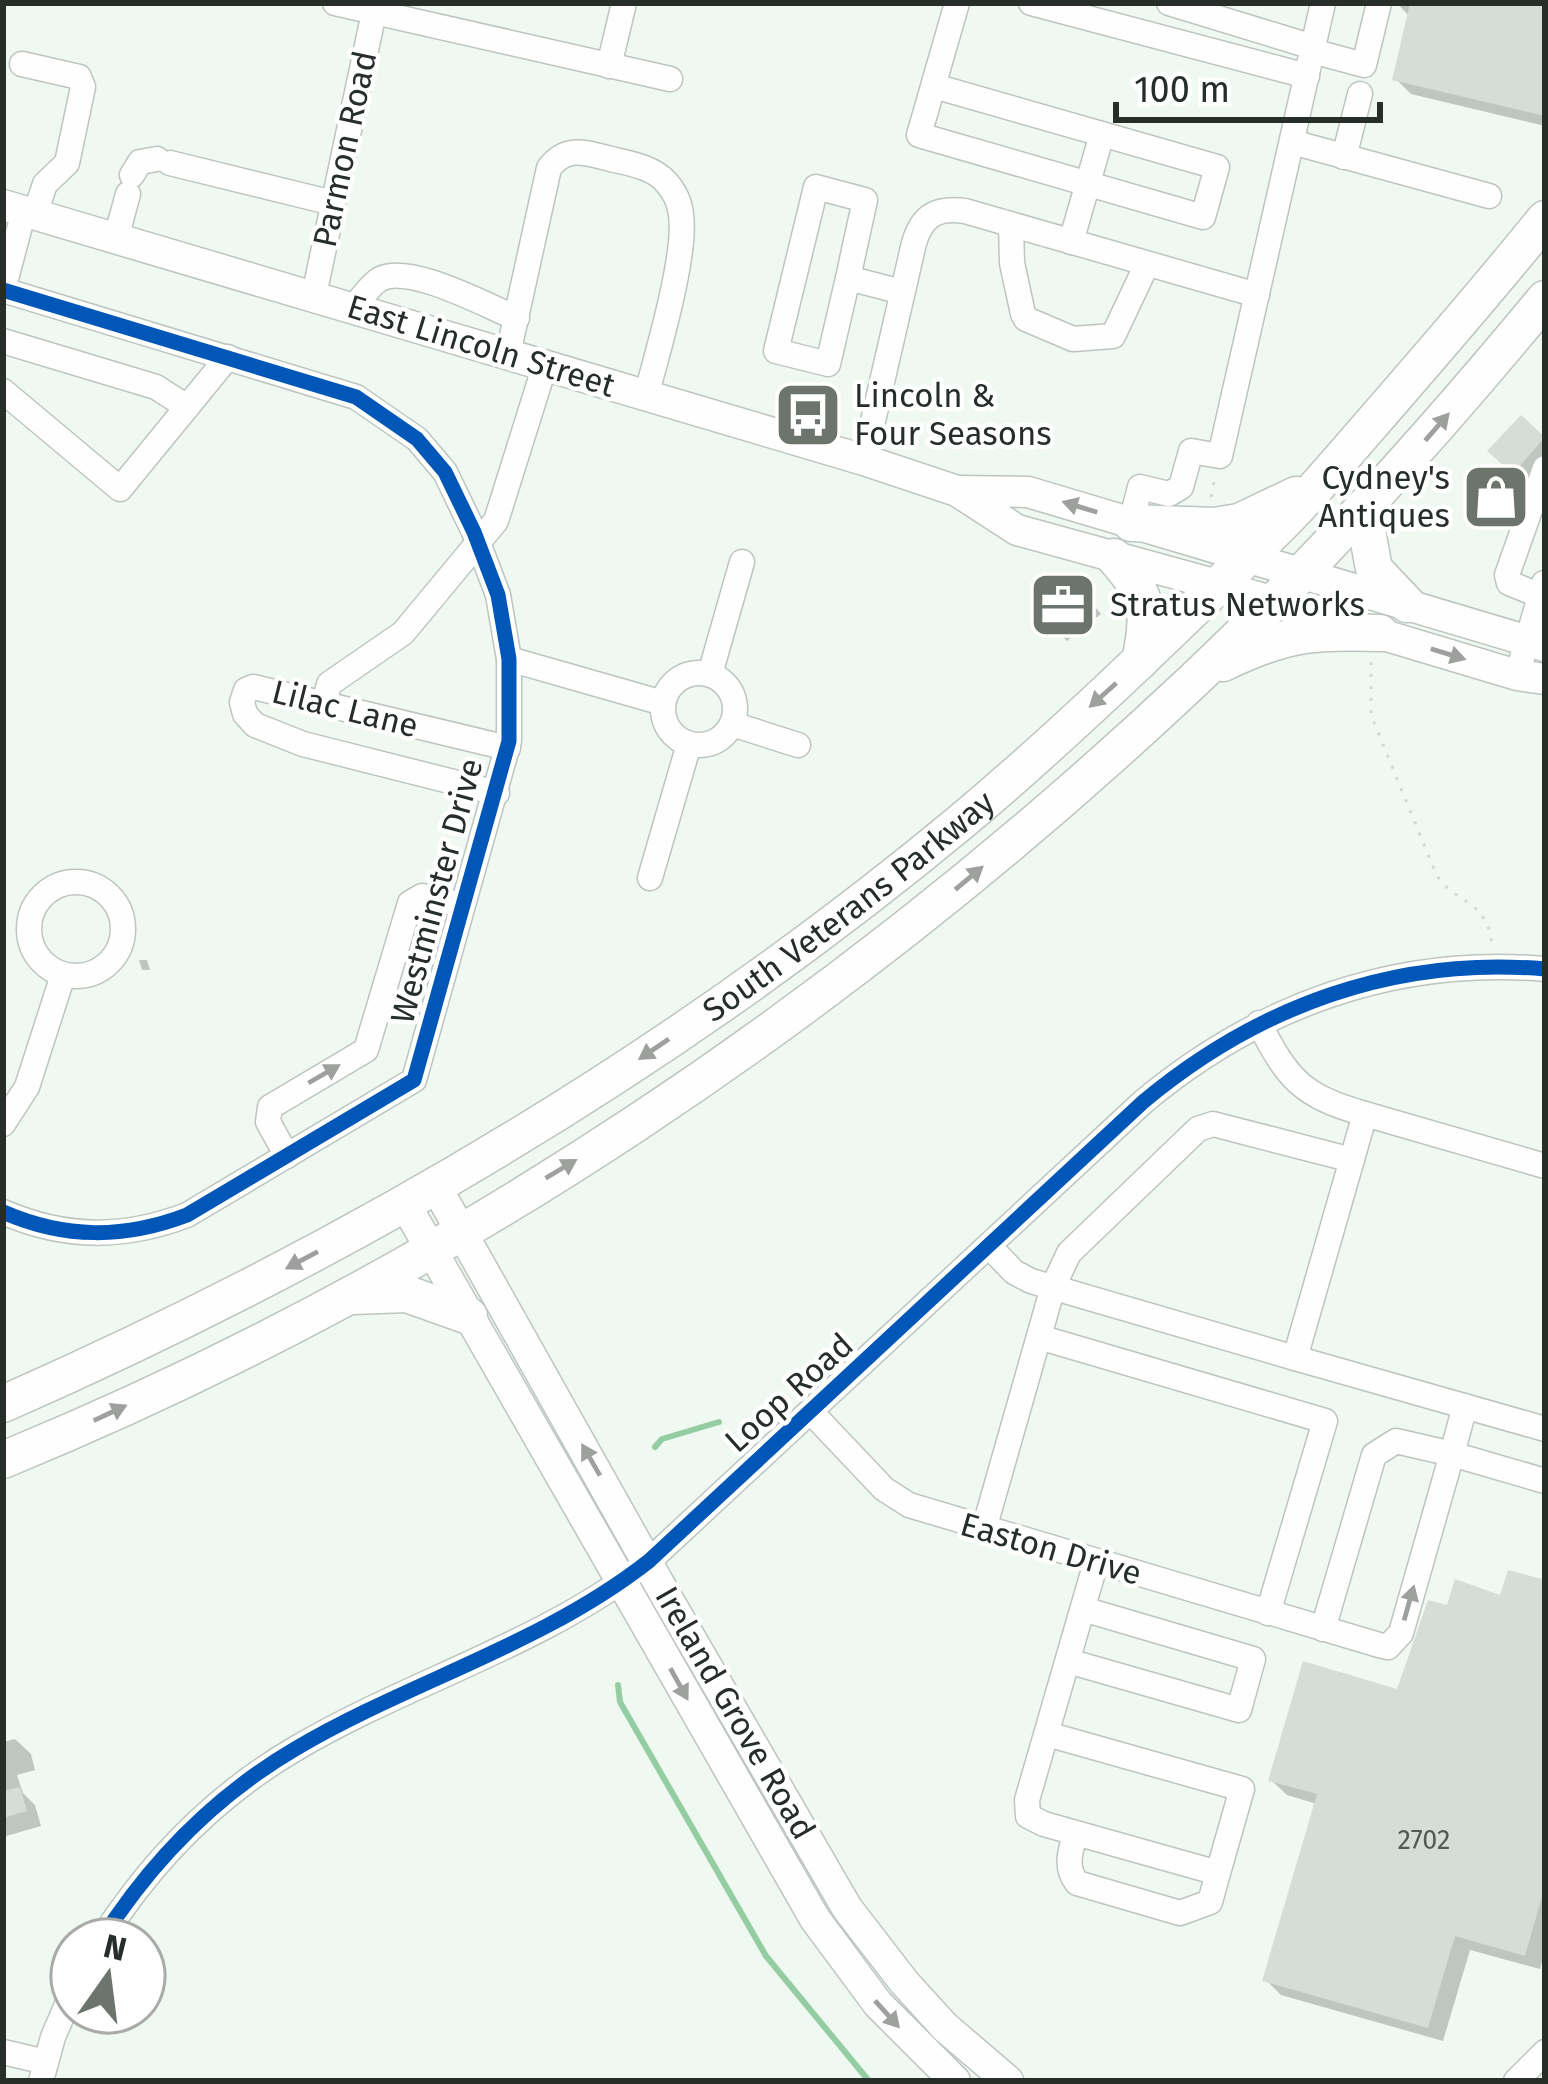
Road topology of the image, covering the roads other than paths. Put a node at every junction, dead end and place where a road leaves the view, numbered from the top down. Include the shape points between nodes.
1 (335, 3) edge
2 (624, 3) edge
3 (958, 3) edge
4 (1030, 3) edge
5 (1169, 3) edge
6 (1323, 3) edge
7 (1379, 3) edge
8 (375, 7) edge
9 (1311, 58) junction
10 (22, 64) dead end
11 (609, 66) junction
12 (670, 79) dead end
13 (934, 86) junction
14 (1360, 94) dead end
15 (1102, 134) junction
16 (1292, 142) junction
17 (1344, 157) junction
18 (1088, 184) junction
19 (1489, 196) dead end
20 (333, 203) junction
21 (21, 210) edge
22 (1545, 219) edge
23 (1011, 225) junction
24 (116, 238) junction
25 (1071, 242) junction
26 (1147, 265) junction
27 (848, 278) junction
28 (3, 290) edge
29 (902, 292) junction
30 (1257, 295) junction
31 (314, 296) junction
32 (1545, 299) edge
33 (354, 308) junction
34 (517, 318) junction
35 (3, 341) edge
36 (508, 354) junction
37 (228, 357) junction
38 (544, 365) junction
39 (3, 391) edge
40 (646, 396) junction
41 (187, 406) junction
42 (864, 460) junction
43 (1545, 468) edge
44 (1316, 487) junction
45 (957, 491) junction
46 (1363, 509) junction
47 (1131, 523) junction
48 (479, 544) junction
49 (1114, 557) junction
50 (1245, 557) junction
51 (742, 562) dead end
52 (1299, 573) junction
53 (1217, 585) junction
54 (1543, 588) edge
55 (1271, 601) junction
56 (1407, 604) junction
57 (1376, 641) junction
58 (1537, 642) edge
59 (508, 659) junction
60 (1140, 661) junction
61 (710, 674) junction
62 (1198, 676) junction
63 (1531, 677) edge
64 (663, 703) junction
65 (324, 704) junction
66 (732, 724) junction
67 (689, 744) junction
68 (798, 745) dead end
69 (508, 748) junction
70 (497, 793) junction
71 (650, 878) dead end
72 (462, 905) junction
73 (1545, 969) edge
74 (63, 975) dead end
75 (1259, 1023) junction
76 (1365, 1114) junction
77 (3, 1124) edge
78 (287, 1156) junction
79 (1352, 1160) junction
80 (1545, 1166) edge
81 (420, 1195) junction
82 (3, 1212) edge
83 (446, 1239) junction
84 (990, 1247) junction
85 (1053, 1287) junction
86 (345, 1296) junction
87 (469, 1316) junction
88 (1039, 1337) junction
89 (1295, 1358) junction
90 (3, 1404) edge
91 (1465, 1406) junction
92 (812, 1412) junction
93 (1545, 1430) edge
94 (1452, 1454) junction
95 (3, 1460) edge
96 (1545, 1481) edge
97 (984, 1529) junction
98 (649, 1562) junction
99 (1096, 1562) junction
100 (622, 1582) junction
101 (1083, 1610) junction
102 (1268, 1612) junction
103 (1323, 1629) junction
104 (1068, 1661) junction
105 (1046, 1734) junction
106 (1075, 1833) junction
107 (1218, 1873) junction
108 (118, 1916) edge
109 (57, 2036) edge
110 (3, 2051) edge
111 (1545, 2052) edge
112 (44, 2072) edge
113 (955, 2081) edge
114 (1008, 2081) edge
115 (1516, 2081) edge

1 - 8 street
2 - 11 street
3 - 13 street
4 - 9 street
5 - 9 street
6 - 9 street
7 - 9 street via 1364,65
8 - 11 street
8 - 20 street, Parmon Road
9 - 16 street
10 - 21 street via 79,77 83,87 67,163
11 - 12 street
13 - 15 street
13 - 18 street via 920,135
14 - 17 street
15 - 18 street
15 - 18 street via 1217,167 1204,218
16 - 17 street
16 - 30 street
17 - 19 street
18 - 25 street
20 - 24 street via 140,162
20 - 31 street, Parmon Road
21 - 24 main road, East Lincoln Street
21 - 28 street
22 - 44 highway, South Veterans Parkway
23 - 25 street
23 - 26 street via 1023,314 1073,338 1113,336
23 - 29 street via 950,209 932,214 919,226
24 - 31 main road, East Lincoln Street
25 - 26 street
26 - 30 street
27 - 27 street via 865,200 816,187 776,351 828,364
27 - 29 street
28 - 37 street, Westminster Drive
29 - 42 street
30 - 47 street via 1220,456 1190,451 1181,487 1168,494 1141,487
31 - 33 main road, East Lincoln Street
46 -> 32 highway, South Veterans Parkway
33 - 34 street via 376,281 395,276 463,291
33 - 36 main road, East Lincoln Street
34 - 36 street
34 - 40 street via 557,158 574,150 653,171 678,200 682,219
35 - 41 street via 156,387
36 - 38 main road, East Lincoln Street
37 - 41 street
37 - 48 street, Westminster Drive via 356,397 417,439 446,472
38 - 40 main road, East Lincoln Street
38 - 48 street via 496,520
39 - 41 street via 120,489
40 - 42 main road, East Lincoln Street
42 - 45 main road, East Lincoln Street
43 - 54 street via 1507,575 1509,583
44 - 47 highway via 1239,522
44 - 50 highway, South Veterans Parkway
47 -> 45 main road, East Lincoln Street via 1028,492
45 - 49 main road, East Lincoln Street via 1017,530
46 - 52 highway, South Veterans Parkway
46 - 56 highway via 1374,569
47 - 50 main road, East Lincoln Street
48 - 59 street, Westminster Drive
48 - 65 street via 404,633 329,684
49 - 53 main road, East Lincoln Street
49 - 60 highway via 1147,604
50 - 52 main road, East Lincoln Street
50 - 53 highway, South Veterans Parkway
51 - 61 street
52 - 55 highway, South Veterans Parkway
52 - 56 main road, East Lincoln Street
53 - 55 main road, East Lincoln Street
53 - 60 highway, South Veterans Parkway
54 - 58 street
55 - 57 main road, East Lincoln Street
55 - 62 highway, South Veterans Parkway
56 - 58 main road, East Lincoln Street
57 - 62 highway via 1312,632 1285,637
57 -> 63 main road, East Lincoln Street
58 - 63 street
59 - 64 street
59 - 69 street, Westminster Drive
60 -> 81 highway, South Veterans Parkway via 959,823 784,958 566,1108
61 - 64 street via 675,682
61 - 66 street via 735,700
83 -> 62 highway, South Veterans Parkway via 697,1082 878,952
64 - 67 street via 671,733
65 - 69 street, Lilac Lane
65 - 70 street, Lilac Lane via 253,687 242,701 255,725 303,744
66 - 67 street via 710,744
66 - 68 street
67 - 71 street
69 - 70 street, Westminster Drive
70 - 72 street, Westminster Drive
72 - 78 street, Westminster Drive via 414,1080
78 -> 72 street via 268,1122 271,1107 366,1050 410,903 422,896
73 - 75 street, Loop Road via 1407,974 1347,987
74 - 77 street via 27,1087
75 - 76 street via 1303,1090
75 - 84 street, Loop Road via 1169,1080
76 - 79 street
76 - 80 street
78 - 82 street, Westminster Drive via 187,1215 136,1231 57,1231
79 - 85 street via 1235,1128 1198,1129 1069,1253
79 - 89 street
81 - 83 main road, Ireland Grove Road
81 -> 90 highway, South Veterans Parkway
83 - 86 highway, South Veterans Parkway
83 - 87 main road, Ireland Grove Road
98 -> 83 main road, Ireland Grove Road
84 - 85 street via 1022,1277
84 - 92 street, Loop Road
85 - 88 street
85 - 89 street
86 - 87 highway via 407,1294
95 -> 86 highway, South Veterans Parkway
87 - 100 main road, Ireland Grove Road
88 - 97 street
88 - 102 street via 1325,1421
89 - 91 street
91 - 93 street
91 - 94 street
92 - 97 street, Easton Drive via 884,1489
92 - 98 street, Loop Road
94 - 96 street
94 - 103 street via 1396,1441 1374,1455
103 -> 94 street, Easton Drive via 1378,1645 1396,1641
97 - 99 street, Easton Drive
98 - 100 street, Loop Road
98 - 114 main road, Ireland Grove Road via 866,1934 945,2027
99 - 101 street
99 - 102 street, Easton Drive
100 - 108 street, Loop Road via 563,1619 294,1750 182,1838
100 -> 113 main road, Ireland Grove Road via 835,1948
101 - 104 street
101 - 104 street via 1253,1659 1239,1710
102 - 103 street, Easton Drive
104 - 105 street
105 - 106 street via 1028,1816
105 - 107 street via 1242,1789
106 - 107 street
106 - 107 street via 1068,1861 1077,1882 1180,1913 1210,1902
109 - 112 street
110 - 112 street
111 - 115 street

